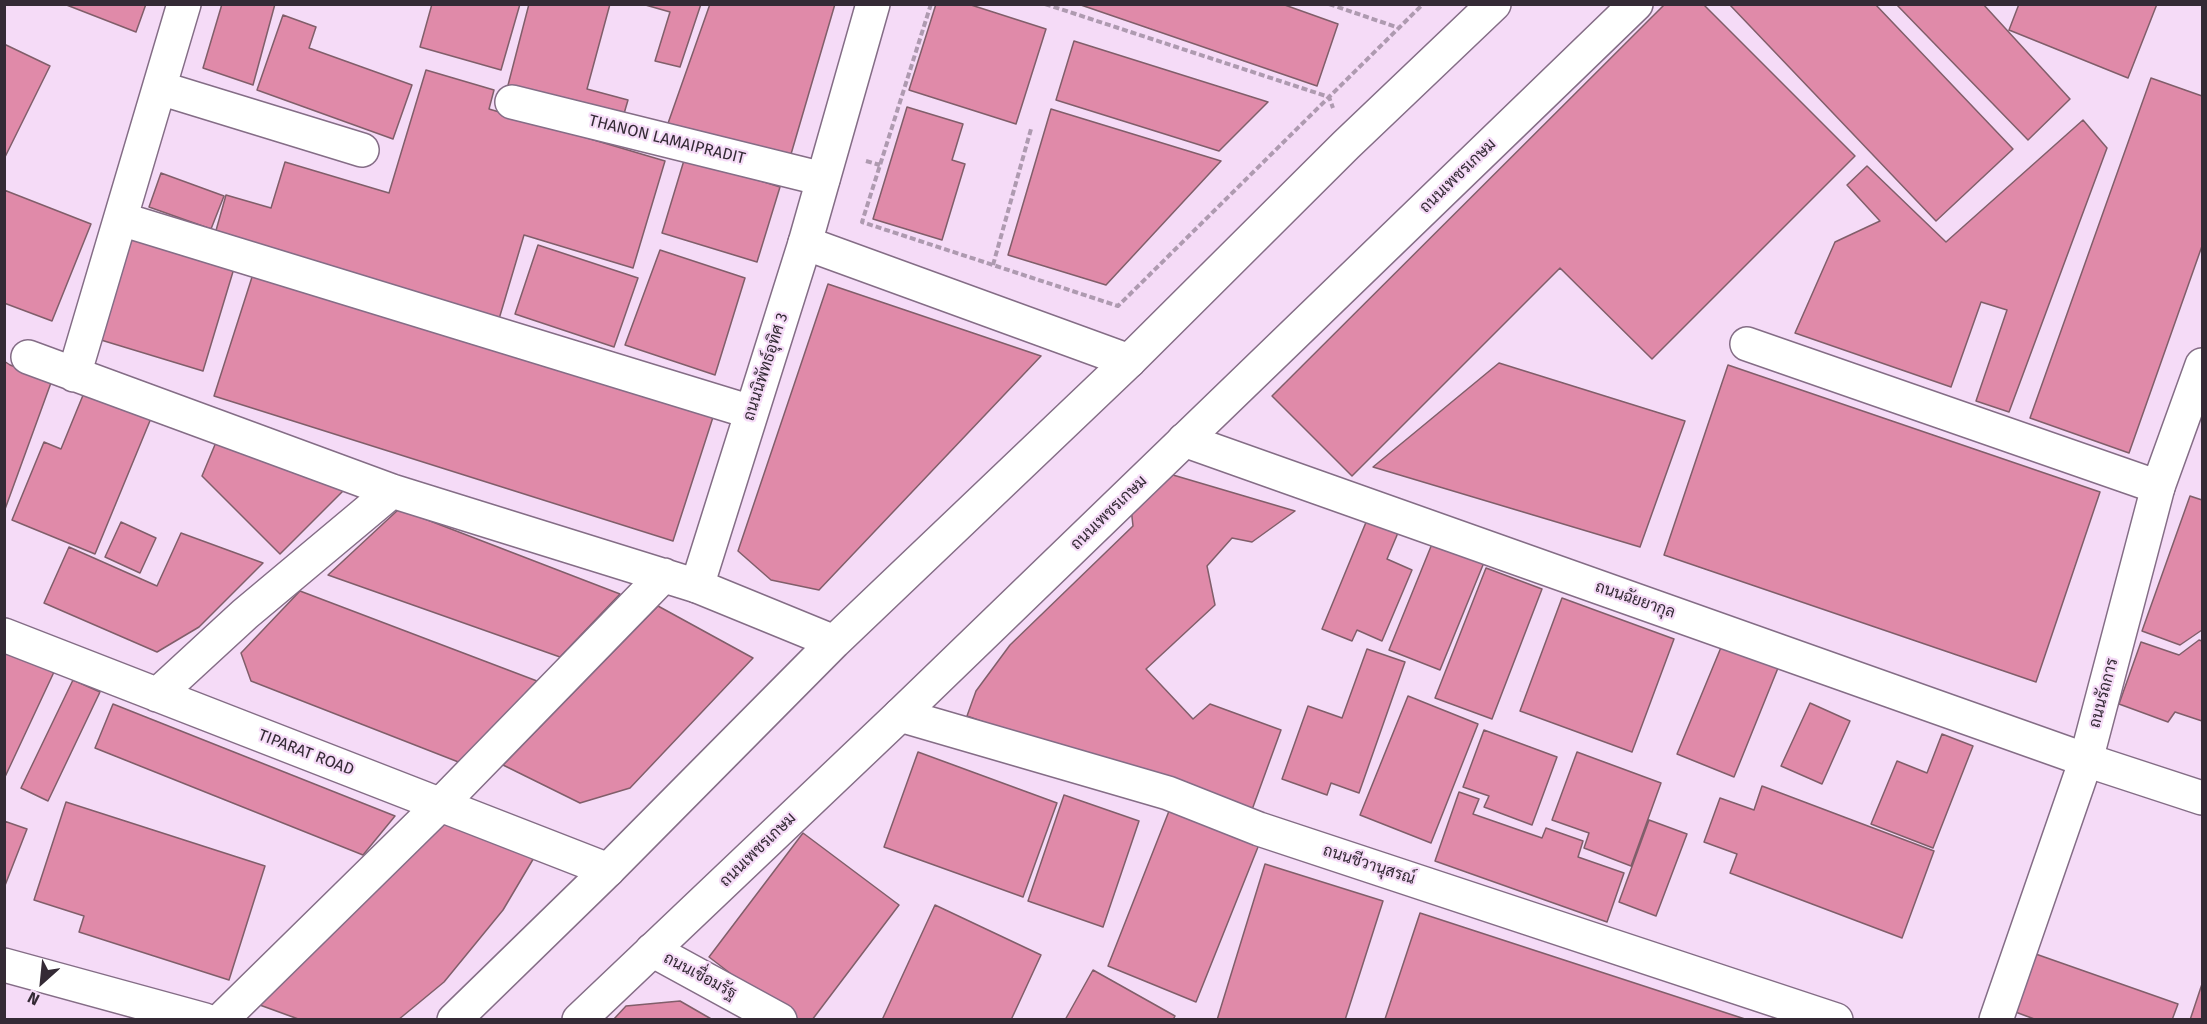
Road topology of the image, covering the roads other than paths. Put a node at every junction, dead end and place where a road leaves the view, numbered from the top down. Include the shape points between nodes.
1 (183, 4) edge
2 (873, 4) edge
3 (1494, 4) edge
4 (1636, 4) edge
5 (160, 88) junction
6 (512, 102) dead end
7 (362, 150) dead end
8 (823, 179) junction
9 (121, 219) junction
10 (805, 243) junction
11 (1748, 344) dead end
12 (28, 357) dead end
13 (1129, 361) junction
14 (2202, 365) edge
15 (74, 375) junction
16 (752, 412) junction
17 (1184, 440) junction
18 (2158, 487) junction
19 (392, 491) junction
20 (664, 575) junction
21 (697, 586) junction
22 (4, 635) edge
23 (834, 642) junction
24 (157, 695) junction
25 (900, 715) junction
26 (2086, 760) junction
27 (2202, 798) edge
28 (440, 805) junction
29 (608, 870) junction
30 (652, 950) junction
31 (4, 965) edge
32 (205, 1020) edge
33 (221, 1020) edge
34 (454, 1020) edge
35 (579, 1020) edge
36 (780, 1020) edge
37 (1836, 1020) edge
38 (1996, 1020) edge

1 - 5 street
2 - 8 street, ถนนนิพัทธ์อุทิศ 3
3 - 13 street
4 - 17 street, ถนนเพชรเกษม
5 - 7 street
5 - 9 street
6 - 8 street, THANON LAMAIPRADIT
8 - 10 street, ถนนนิพัทธ์อุทิศ 3
9 - 15 street
9 - 16 street
10 - 13 street
10 - 16 street, ถนนนิพัทธ์อุทิศ 3
11 - 18 street
12 - 15 street
13 - 23 street
14 - 18 street, ถนนรัถการ
15 - 19 street
16 - 21 street, ถนนนิพัทธ์อุทิศ 3
17 - 25 street, ถนนเพชรเกษม
17 - 26 street, ถนนฉัยยากุล
18 - 26 street, ถนนรัถการ
19 - 20 street
19 - 24 street via 245,614
20 - 21 street
20 - 28 street
21 - 23 street
22 - 24 street, TIPARAT ROAD
23 - 29 street
24 - 28 street, TIPARAT ROAD
25 - 30 street, ถนนเพชรเกษม
25 - 37 street, ถนนชีวานุสรณ์ via 1168,793 1259,829
26 - 27 street, ถนนฉัยยากุล
26 - 38 street, ถนนรัถการ
28 - 29 street, TIPARAT ROAD
28 - 33 street
29 - 34 street
30 - 35 street, ถนนเพชรเกษม
30 - 36 street, ถนนเชื่อมรัฐ
31 - 32 street

